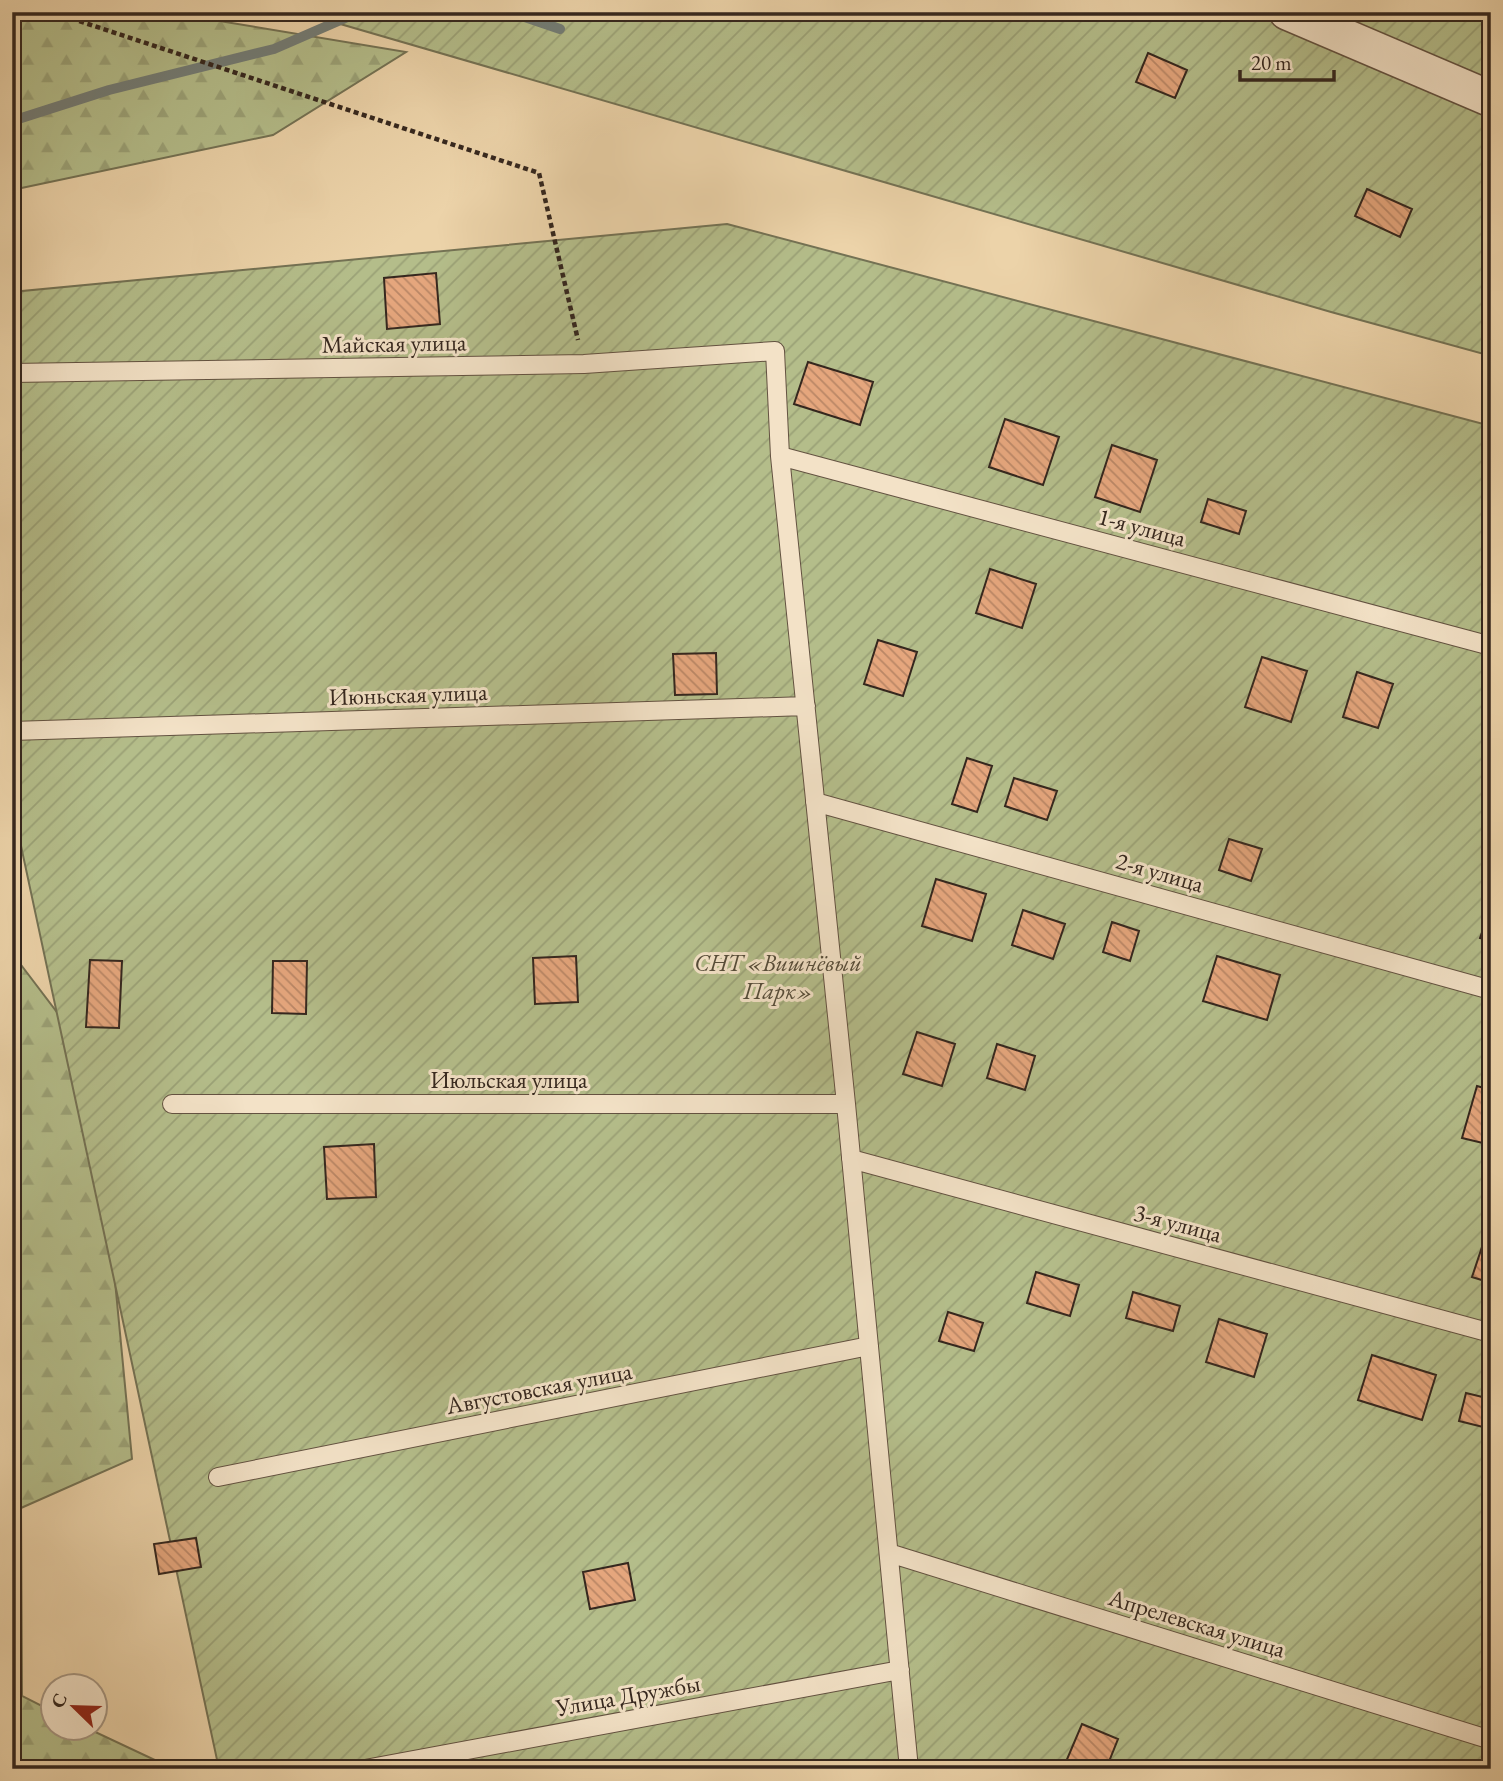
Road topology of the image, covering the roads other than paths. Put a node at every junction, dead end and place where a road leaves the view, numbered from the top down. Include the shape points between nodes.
1 (1287, 12) edge
2 (1491, 99) edge
3 (12, 373) edge
4 (780, 456) junction
5 (1491, 646) edge
6 (806, 706) junction
7 (12, 731) edge
8 (815, 802) junction
9 (1491, 990) edge
10 (172, 1104) dead end
11 (846, 1104) junction
12 (852, 1159) junction
13 (1491, 1333) edge
14 (869, 1346) junction
15 (218, 1477) dead end
16 (889, 1553) junction
17 (900, 1670) junction
18 (1491, 1740) edge
19 (365, 1769) edge
20 (909, 1769) edge

1 - 2 street
3 - 4 lane, Майская улица via 584,364 775,351
4 - 5 lane, 1-я улица
4 - 6 lane
6 - 7 lane, Июньская улица
6 - 8 lane
8 - 9 lane, 2-я улица
8 - 11 lane
10 - 11 lane, Июльская улица
11 - 12 lane
12 - 13 lane, 3-я улица
12 - 14 lane
14 - 15 lane, Августовская улица
14 - 16 lane
16 - 17 lane
16 - 18 lane, Апрелевская улица
17 - 19 lane, Улица Дружбы
17 - 20 lane

